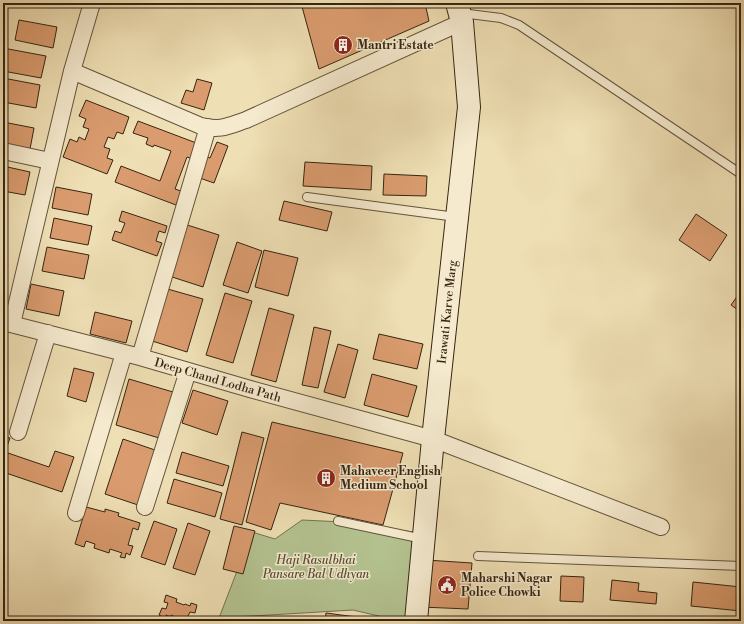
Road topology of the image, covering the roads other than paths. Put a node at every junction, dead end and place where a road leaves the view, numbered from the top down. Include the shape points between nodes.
1 (92, 3) edge
2 (459, 12) edge
3 (72, 71) junction
4 (208, 128) junction
5 (3, 151) edge
6 (50, 161) junction
7 (741, 174) edge
8 (307, 198) dead end
9 (457, 218) junction
10 (8, 323) edge
11 (48, 333) junction
12 (124, 353) junction
13 (140, 357) junction
14 (188, 371) junction
15 (18, 432) dead end
16 (433, 440) junction
17 (145, 507) dead end
18 (76, 513) dead end
19 (338, 522) dead end
20 (661, 527) dead end
21 (424, 540) junction
22 (478, 556) dead end
23 (741, 566) edge
24 (416, 621) edge

1 - 3 street
2 - 4 street via 246,120 227,127
2 - 7 lane via 501,18 519,25
2 - 9 main road, Irawati Karve Marg via 469,107
3 - 4 street
3 - 6 street
4 - 13 street
5 - 6 street
6 - 10 street
8 - 9 lane
9 - 16 main road, Irawati Karve Marg
10 - 11 street, Deep Chand Lodha Path
11 - 12 street, Deep Chand Lodha Path
11 - 15 street
12 - 13 street, Deep Chand Lodha Path
12 - 18 street
13 - 14 street, Deep Chand Lodha Path
14 - 16 street, Deep Chand Lodha Path
14 - 17 street
16 - 20 street, Deep Chand Lodha Path
16 - 21 main road, Irawati Karve Marg
19 - 21 lane
21 - 24 main road, Irawati Karve Marg
22 - 23 lane

